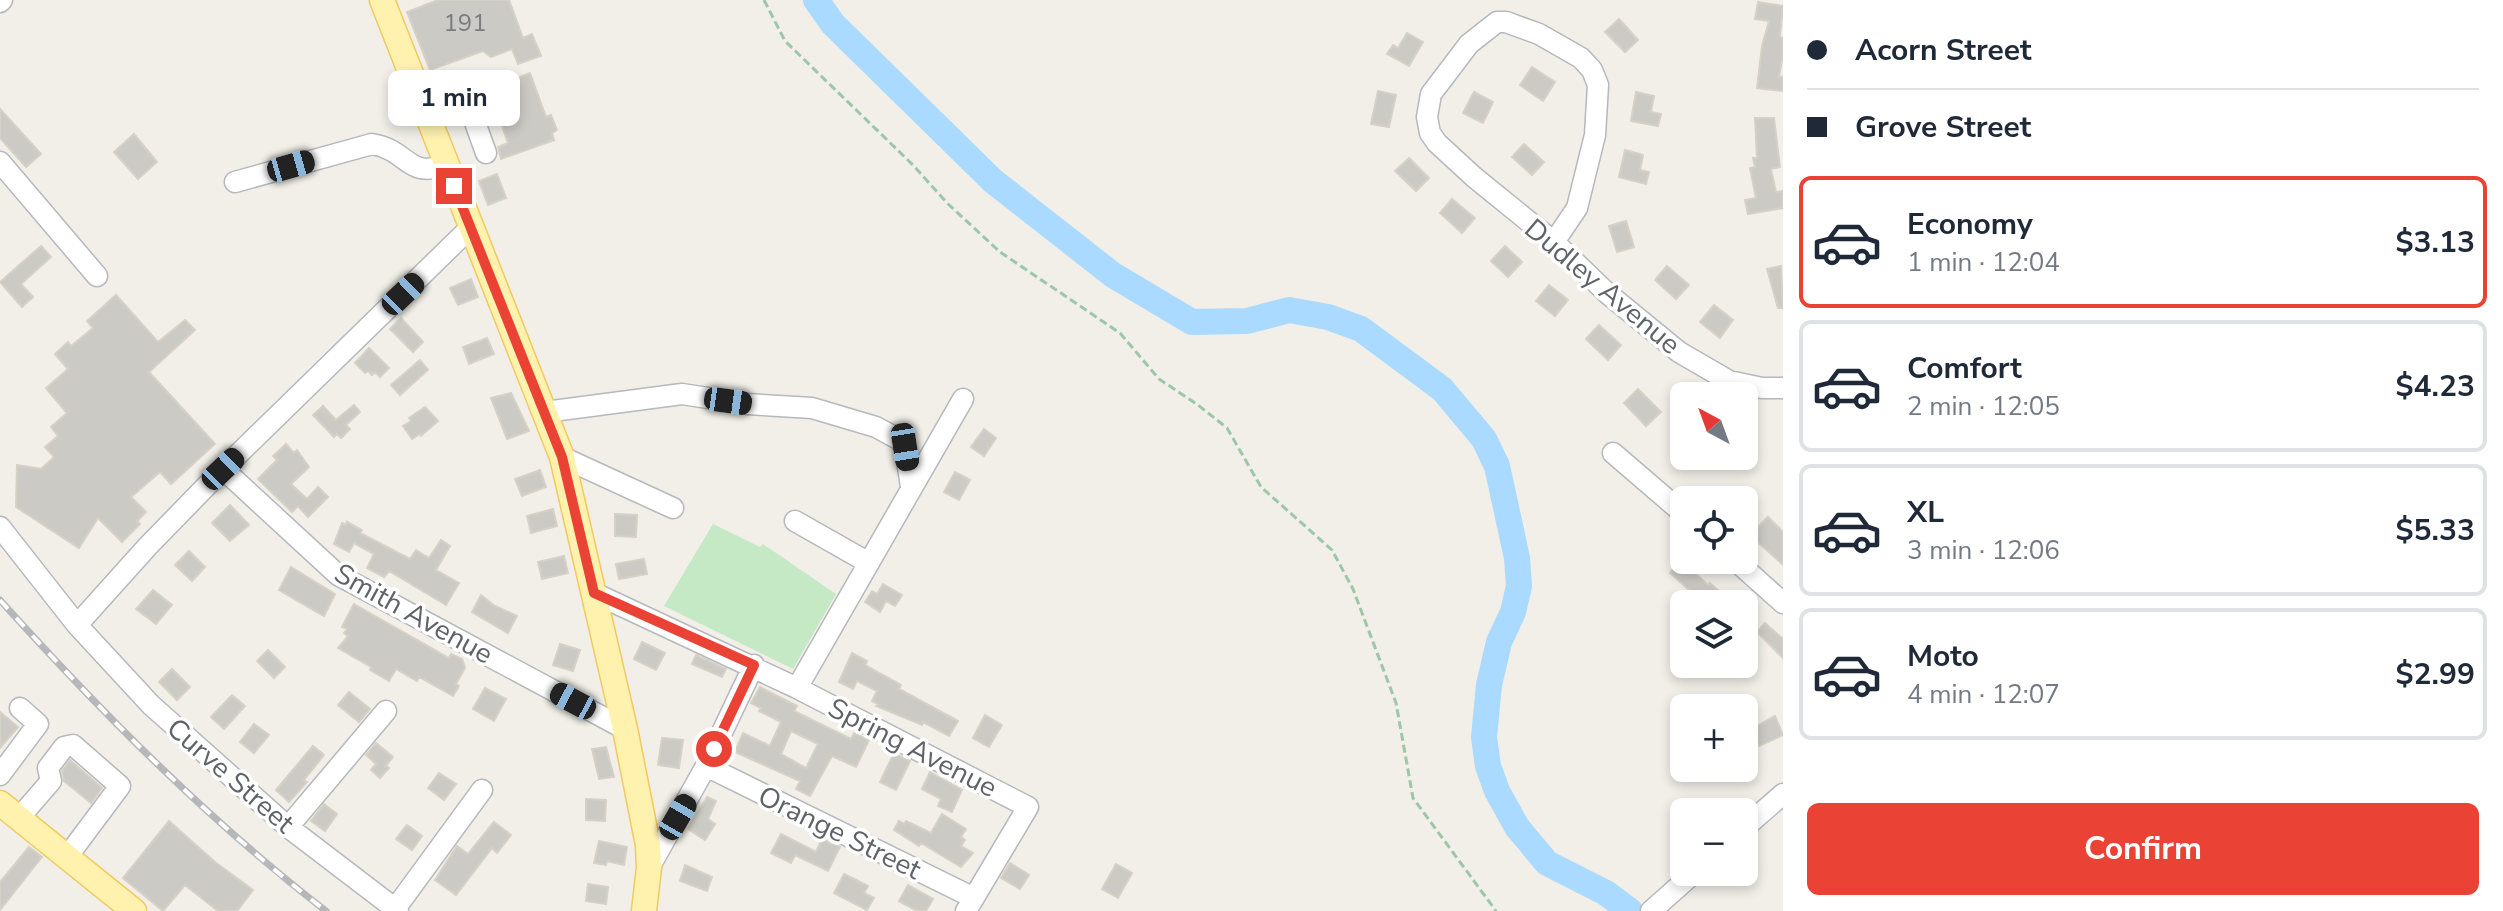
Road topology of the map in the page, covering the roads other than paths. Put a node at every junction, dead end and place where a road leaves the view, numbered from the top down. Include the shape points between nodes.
1 (382, 0) edge
2 (420, 97) junction
3 (486, 153) dead end
4 (0, 162) edge
5 (446, 165) junction
6 (235, 182) dead end
7 (470, 228) junction
8 (1554, 242) junction
9 (97, 276) dead end
10 (1783, 388) edge
11 (963, 399) dead end
12 (545, 412) junction
13 (1613, 453) dead end
14 (562, 457) junction
15 (223, 469) junction
16 (911, 487) junction
17 (1670, 502) edge
18 (673, 508) dead end
19 (795, 521) dead end
20 (0, 527) edge
21 (869, 563) junction
22 (1751, 574) edge
23 (594, 593) junction
24 (1783, 603) edge
25 (77, 625) junction
26 (754, 665) junction
27 (797, 688) junction
28 (20, 708) dead end
29 (386, 711) dead end
30 (625, 729) junction
31 (706, 766) junction
32 (0, 775) edge
33 (482, 790) dead end
34 (1783, 794) edge
35 (0, 803) edge
36 (1758, 816) edge
37 (19, 818) junction
38 (288, 827) junction
39 (67, 857) junction
40 (649, 868) junction
41 (1679, 886) edge
42 (970, 905) edge
43 (397, 910) edge
44 (134, 911) edge
45 (644, 911) edge
46 (1651, 911) edge

1 - 2 main road
2 - 3 street via 454,83 462,86
2 - 5 main road
4 - 9 street
5 - 6 street via 418,169 398,153 372,144
5 - 7 main road
7 - 12 main road
7 - 15 street
8 - 8 street, Dudley Avenue via 1441,147 1428,125 1431,94 1469,44 1491,25 1506,22 1539,34 1588,63 1596,78 1595,135 1577,208
8 - 10 street, Dudley Avenue via 1607,293 1698,365 1746,386
11 - 16 street, Spring Avenue
12 - 14 main road
12 - 16 street via 682,394 812,408 876,427 900,440
13 - 17 street
14 - 18 street
14 - 23 main road
15 - 25 street
15 - 30 street, Smith Avenue via 338,575
16 - 21 street, Spring Avenue
19 - 21 street
20 - 25 street, Curve Street
21 - 27 street, Spring Avenue
22 - 24 street
23 - 26 street, Spring Avenue
23 - 30 main road
25 - 38 street, Curve Street via 151,705
26 - 27 street, Spring Avenue
26 - 31 street
27 - 42 street, Spring Avenue via 1028,807
28 - 32 street via 38,724
29 - 38 street
30 - 40 main road
31 - 40 street
31 - 42 street, Orange Street
33 - 43 street
34 - 36 street
35 - 37 main road
37 - 39 main road
37 - 39 street via 51,781 48,768 64,747 73,745 119,783
38 - 43 street, Curve Street
39 - 44 main road
40 - 45 main road
41 - 46 street

